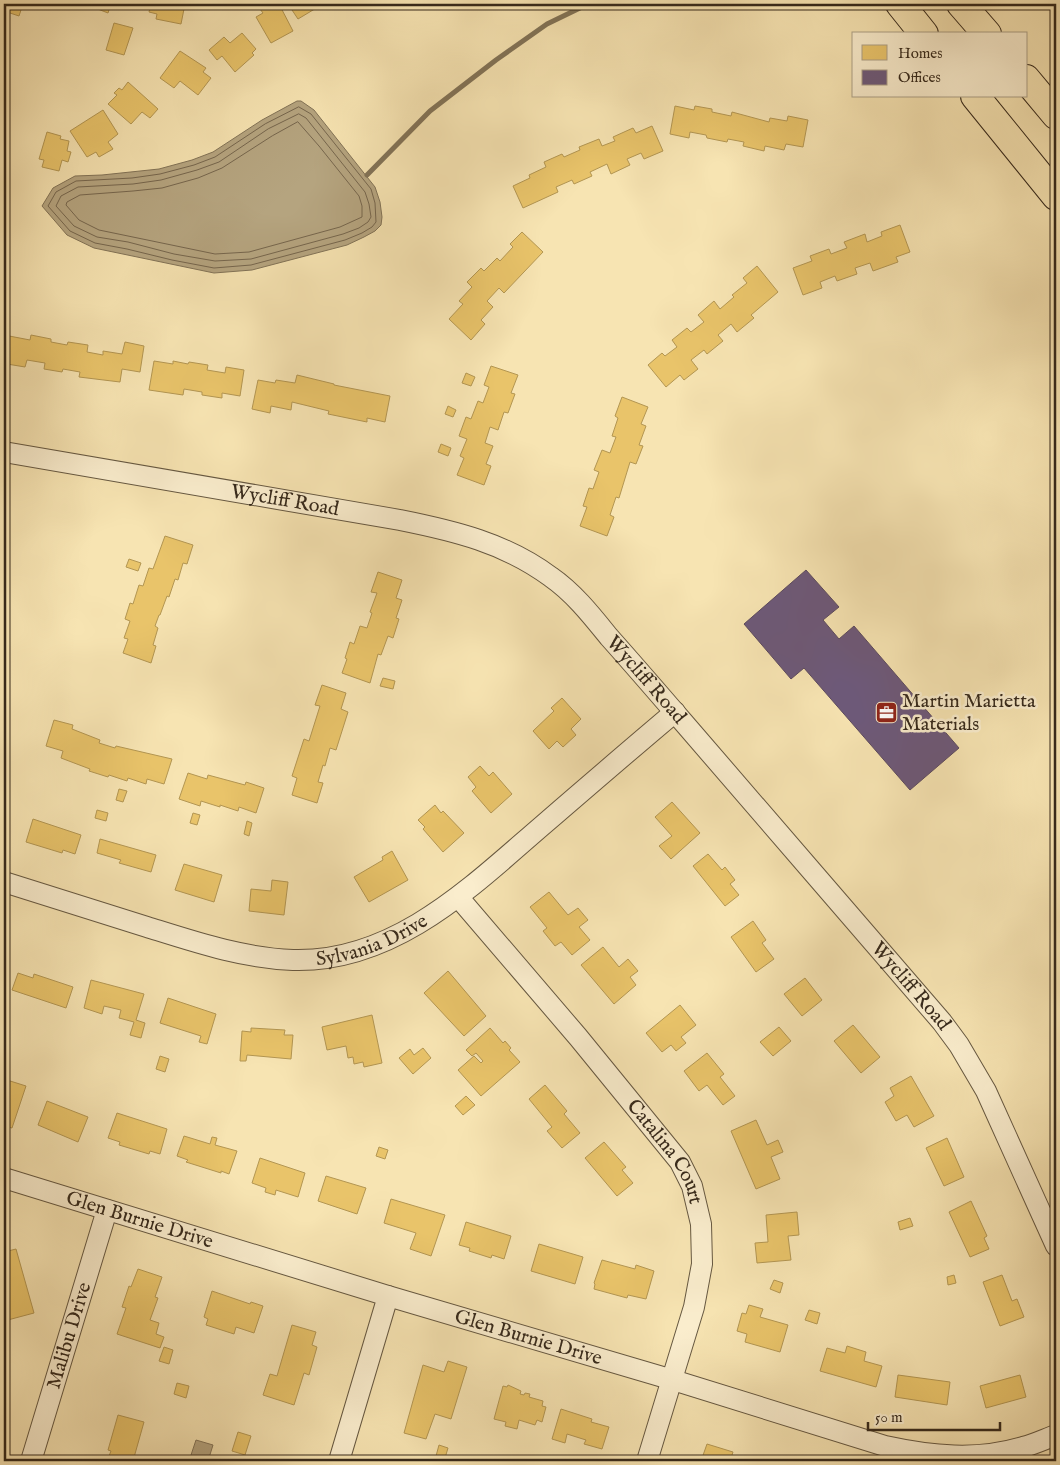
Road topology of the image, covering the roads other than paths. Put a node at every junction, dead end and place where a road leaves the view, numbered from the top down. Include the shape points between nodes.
1 (900, 4) edge
2 (961, 4) edge
3 (922, 32) edge
4 (985, 32) edge
5 (1028, 82) edge
6 (977, 98) edge
7 (1056, 114) edge
8 (1056, 196) edge
9 (4, 452) edge
10 (675, 712) junction
11 (4, 882) edge
12 (459, 898) junction
13 (4, 1178) edge
14 (107, 1210) junction
15 (1056, 1246) edge
16 (388, 1296) junction
17 (673, 1380) junction
18 (1056, 1435) edge
19 (31, 1461) edge
20 (339, 1461) edge
21 (647, 1461) edge

1 - 3 highway
2 - 4 highway
5 - 7 highway
6 - 8 highway
9 - 10 street, Wycliff Road via 400,520 475,537 507,550 554,578 584,607
10 - 12 street, Sylvania Drive
10 - 15 street, Wycliff Road via 959,1045 986,1091
11 - 12 street, Sylvania Drive via 217,948 294,960 340,955 381,943
12 - 17 street, Catalina Court via 680,1162 692,1186 701,1224 702,1264 694,1307
13 - 14 street, Glen Burnie Drive
14 - 16 street, Glen Burnie Drive
14 - 19 street, Malibu Drive
16 - 17 street, Glen Burnie Drive
16 - 20 street
17 - 18 street, Glen Burnie Drive via 858,1438 918,1453 979,1455 1023,1447
17 - 21 street, Catalina Court

